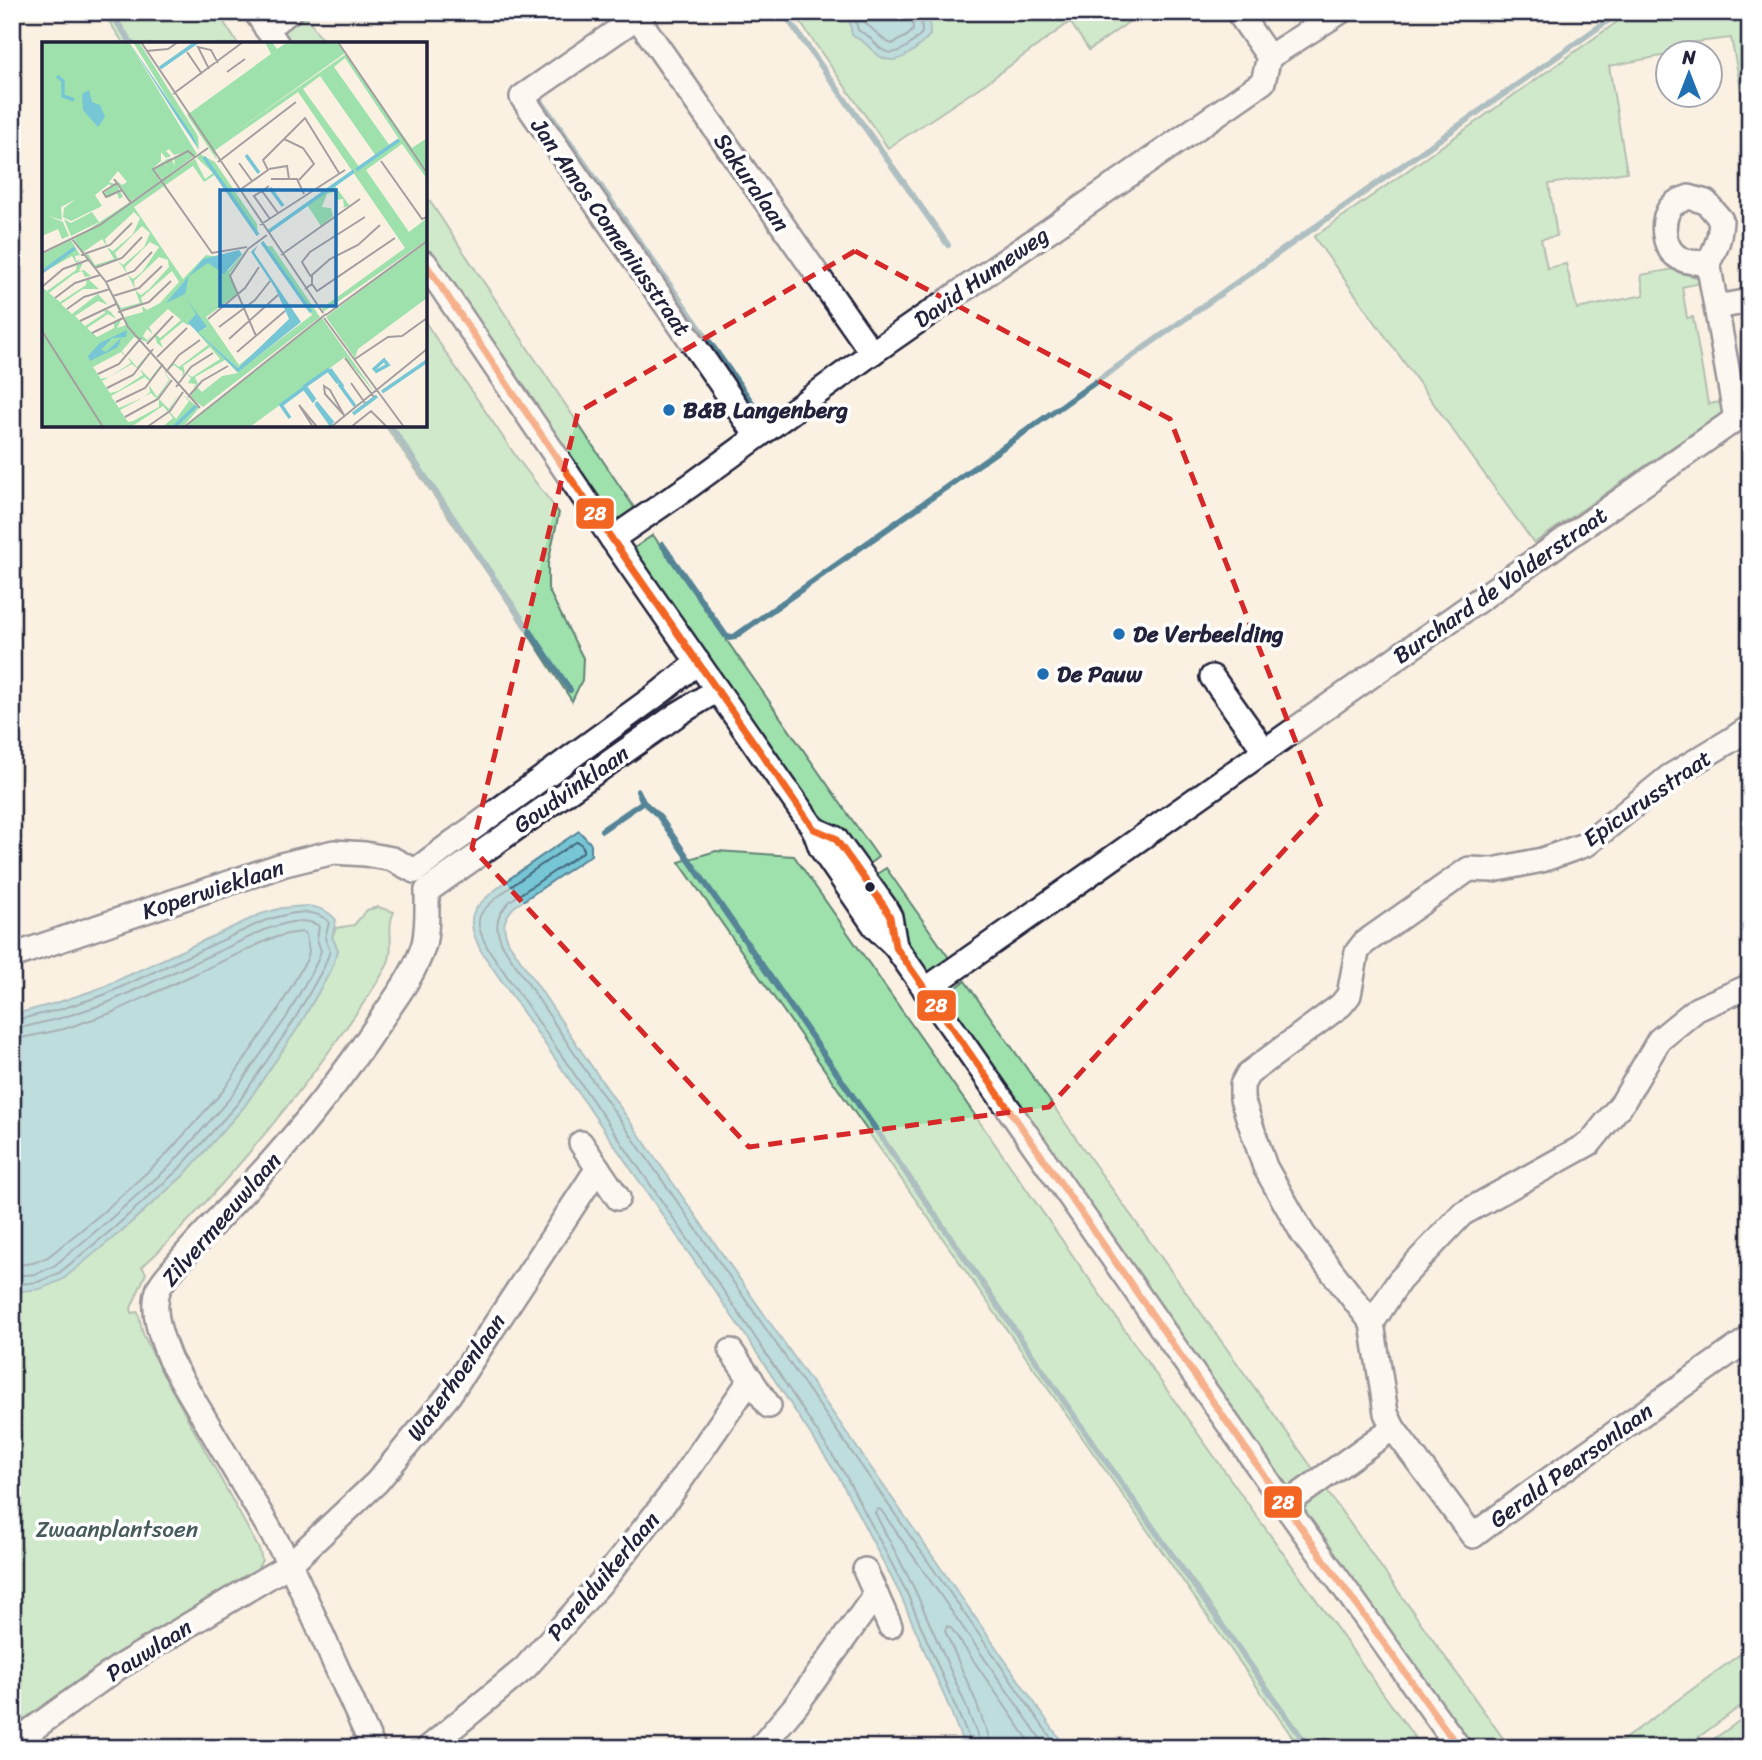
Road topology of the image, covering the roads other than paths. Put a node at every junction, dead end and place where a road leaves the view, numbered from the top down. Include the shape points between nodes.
1 (289, 12) edge
2 (1238, 12) edge
3 (1340, 12) edge
4 (640, 15) edge
5 (266, 28) edge
6 (1269, 57) junction
7 (1708, 262) dead end
8 (427, 266) edge
9 (1750, 301) edge
10 (1717, 307) junction
11 (872, 353) junction
12 (1743, 414) edge
13 (757, 436) junction
14 (612, 539) junction
15 (698, 662) junction
16 (1212, 677) dead end
17 (717, 690) junction
18 (1750, 727) edge
19 (1265, 751) junction
20 (421, 881) junction
21 (12, 956) edge
22 (1750, 986) edge
23 (925, 990) junction
24 (581, 1143) dead end
25 (598, 1168) junction
26 (618, 1198) dead end
27 (1372, 1323) junction
28 (1750, 1339) edge
29 (732, 1351) dead end
30 (751, 1379) junction
31 (769, 1406) dead end
32 (1393, 1428) junction
33 (1284, 1504) junction
34 (290, 1564) junction
35 (865, 1570) dead end
36 (876, 1594) junction
37 (890, 1626) dead end
38 (12, 1744) edge
39 (373, 1748) edge
40 (428, 1748) edge
41 (760, 1748) edge
42 (1459, 1748) edge

1 - 5 street
2 - 6 street
3 - 6 street
4 - 11 street, Sakuralaan
4 - 13 street, Jan Amos Comeniusstraat via 522,97
6 - 11 street, David Humeweg via 1263,82
7 - 10 street, Burchard de Volderstraat
8 - 14 street
9 - 10 street
10 - 12 street, Burchard de Volderstraat
11 - 13 street, David Humeweg
12 - 19 street, Burchard de Volderstraat
13 - 14 street, David Humeweg
14 - 15 street
15 - 17 street
15 - 20 street, Goudvinklaan via 452,843
16 - 19 street
17 - 20 street, Goudvinklaan
17 - 23 street via 876,928 895,946
18 - 27 street, Epicurusstraat via 1669,777 1587,844 1542,860 1493,870 1469,869 1364,943 1357,952 1349,995 1341,1005 1248,1074 1241,1085 1265,1167 1303,1234
19 - 23 street, Burchard de Volderstraat
20 - 21 street, Koperwieklaan via 392,859 334,852 285,864
20 - 34 street, Zilvermeeuwlaan via 427,922 424,944 400,992 314,1112 194,1244 159,1287 155,1302 170,1360
22 - 27 street via 1697,1009 1659,1040 1623,1102 1590,1143 1462,1214 1399,1281
23 - 33 street
24 - 25 street
25 - 26 street
25 - 34 street, Waterhoenlaan via 449,1395 377,1482
27 - 32 street via 1386,1413
28 - 32 street, Gerald Pearsonlaan via 1473,1536
29 - 30 street
30 - 31 street
30 - 40 street, Parelduikerlaan via 669,1497 606,1577 525,1668
32 - 33 street
33 - 42 street
34 - 38 street, Pauwlaan via 119,1667
34 - 39 street, Zilvermeeuwlaan
35 - 36 street
36 - 37 street
36 - 41 street

